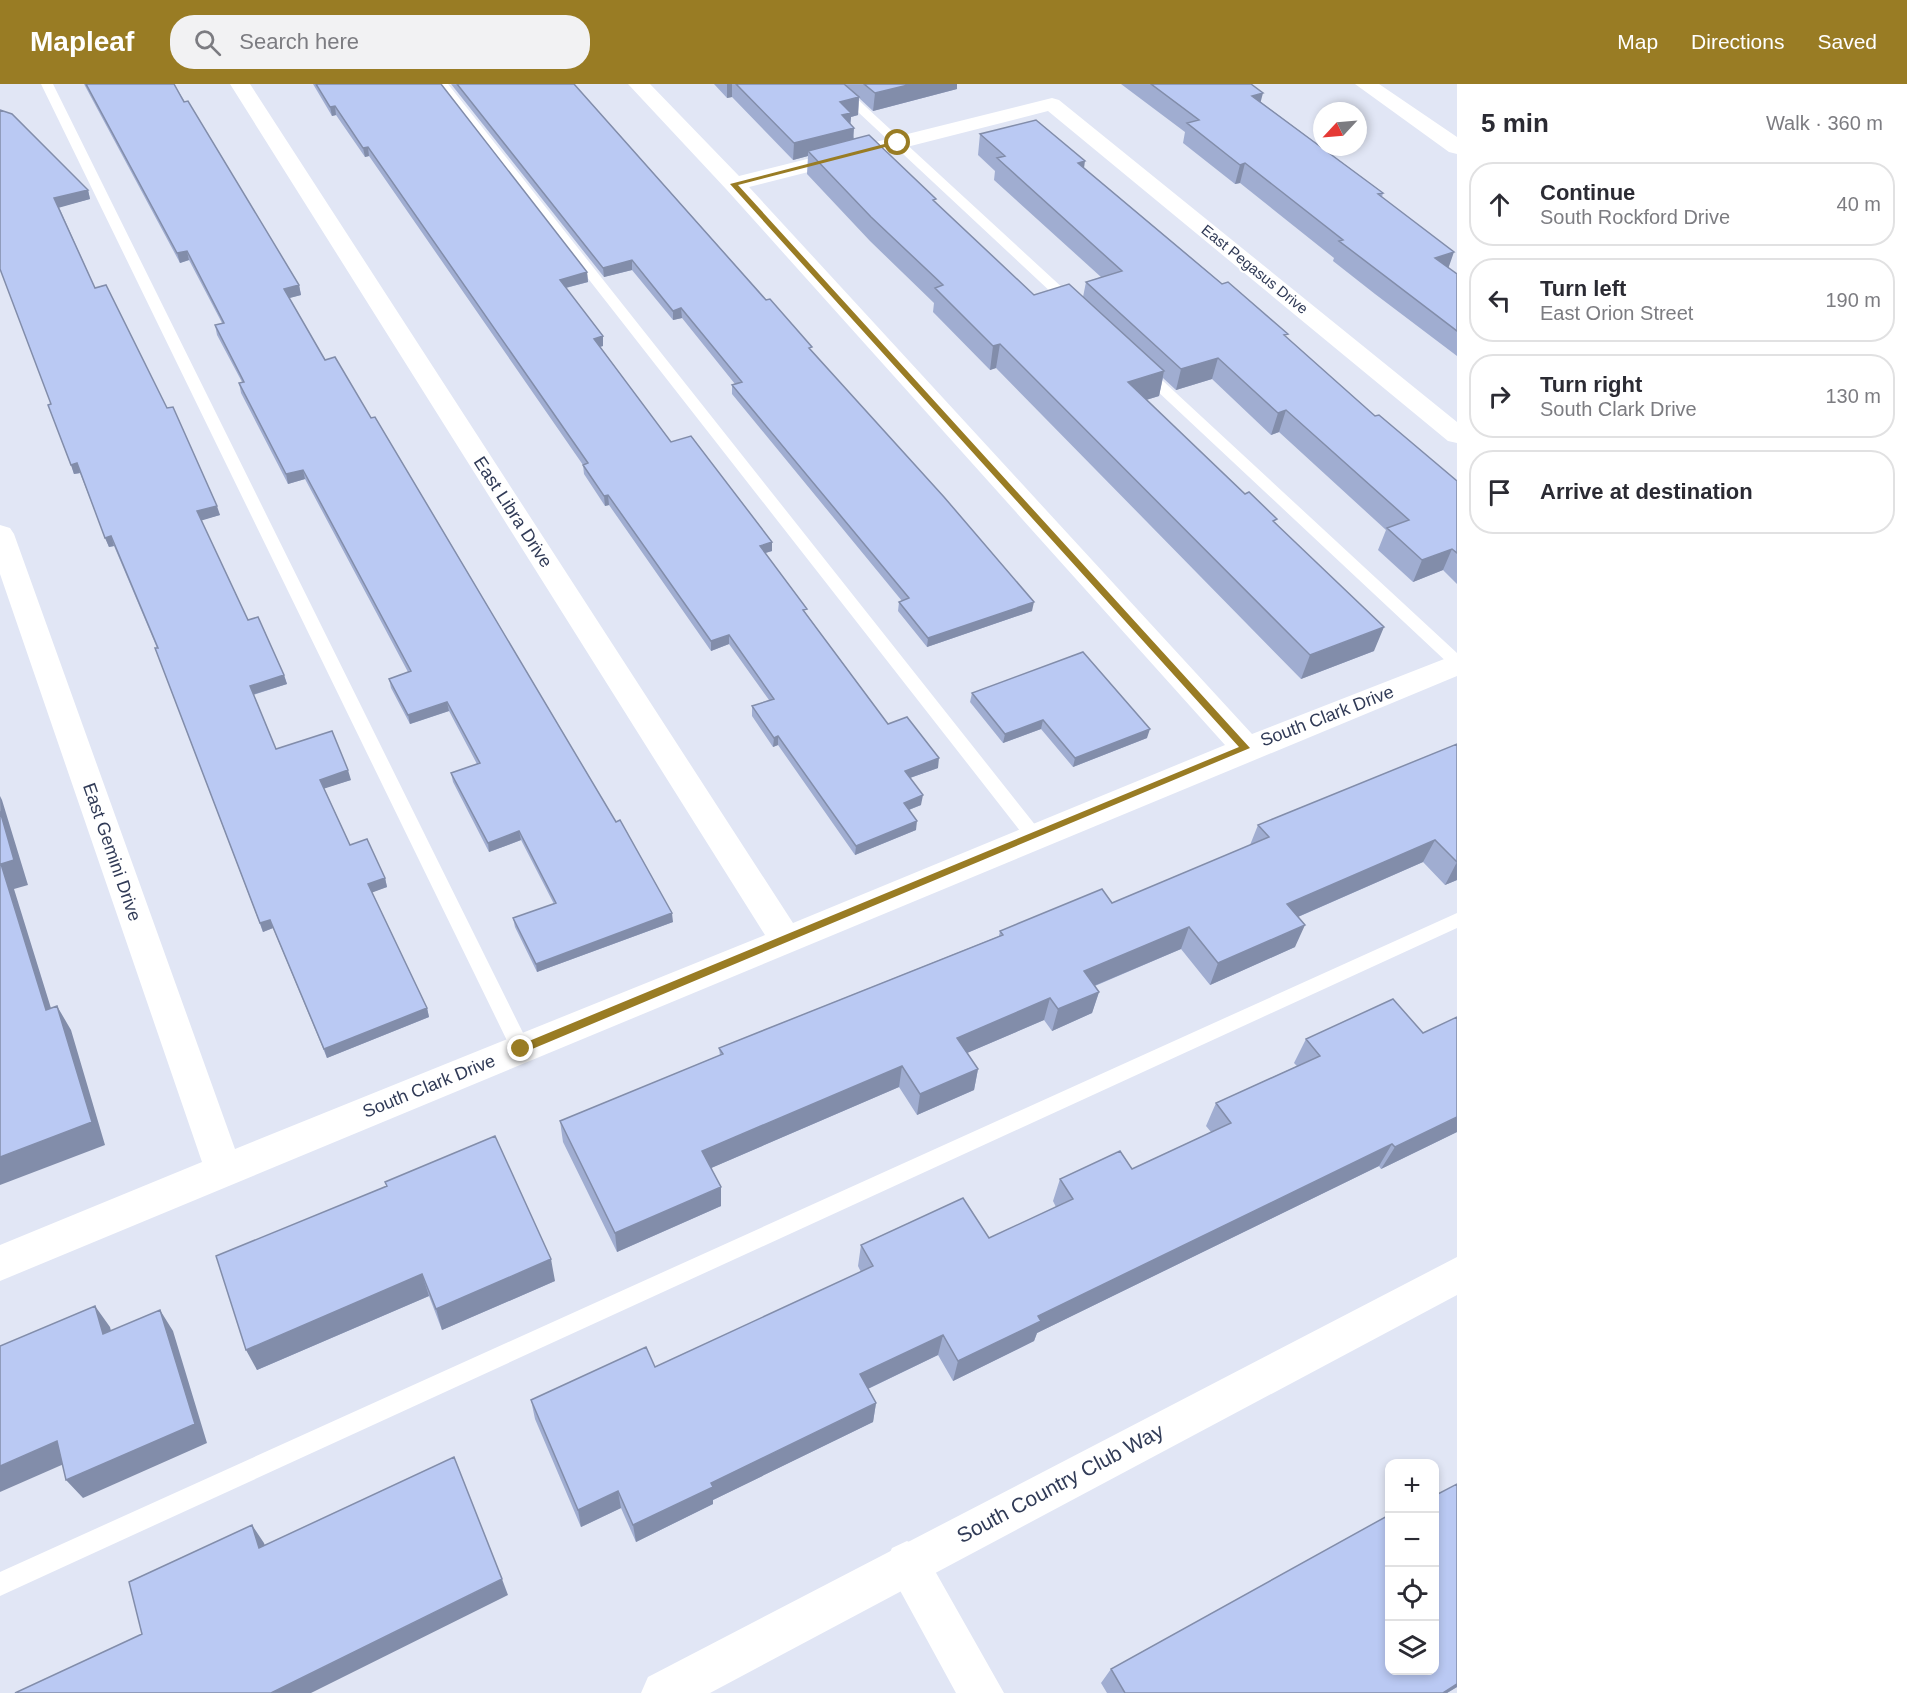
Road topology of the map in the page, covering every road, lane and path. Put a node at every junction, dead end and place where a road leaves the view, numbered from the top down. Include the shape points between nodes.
1 (47, 84) edge
2 (240, 84) edge
3 (442, 84) edge
4 (638, 84) edge
5 (834, 84) edge
6 (1365, 84) edge
7 (898, 143) junction
8 (1457, 147) edge
9 (734, 184) junction
10 (1088, 319) edge
11 (1131, 359) edge
12 (1457, 435) edge
13 (0, 534) edge
14 (1457, 663) edge
15 (1246, 748) junction
16 (1034, 836) junction
17 (1457, 920) edge
18 (786, 940) junction
19 (521, 1049) junction
20 (223, 1169) junction
21 (0, 1263) edge
22 (1457, 1275) edge
23 (907, 1563) junction
24 (0, 1584) edge
25 (664, 1693) edge
26 (981, 1693) edge

1 - 19 lane
2 - 18 street, East Libra Drive
3 - 16 lane
4 - 9 street
5 - 7 lane
6 - 8 street
7 - 9 street
7 - 10 lane
7 - 12 street, East Pegasus Drive via 1052,104
9 - 15 street
11 - 14 lane
13 - 20 street, East Gemini Drive
14 - 15 street, South Clark Drive
15 - 16 street, South Clark Drive
16 - 18 street, South Clark Drive
17 - 24 lane
18 - 19 street, South Clark Drive
19 - 20 street, South Clark Drive
20 - 21 street, South Clark Drive
22 - 23 street, South Country Club Way
23 - 25 street, South Country Club Way
23 - 26 street

